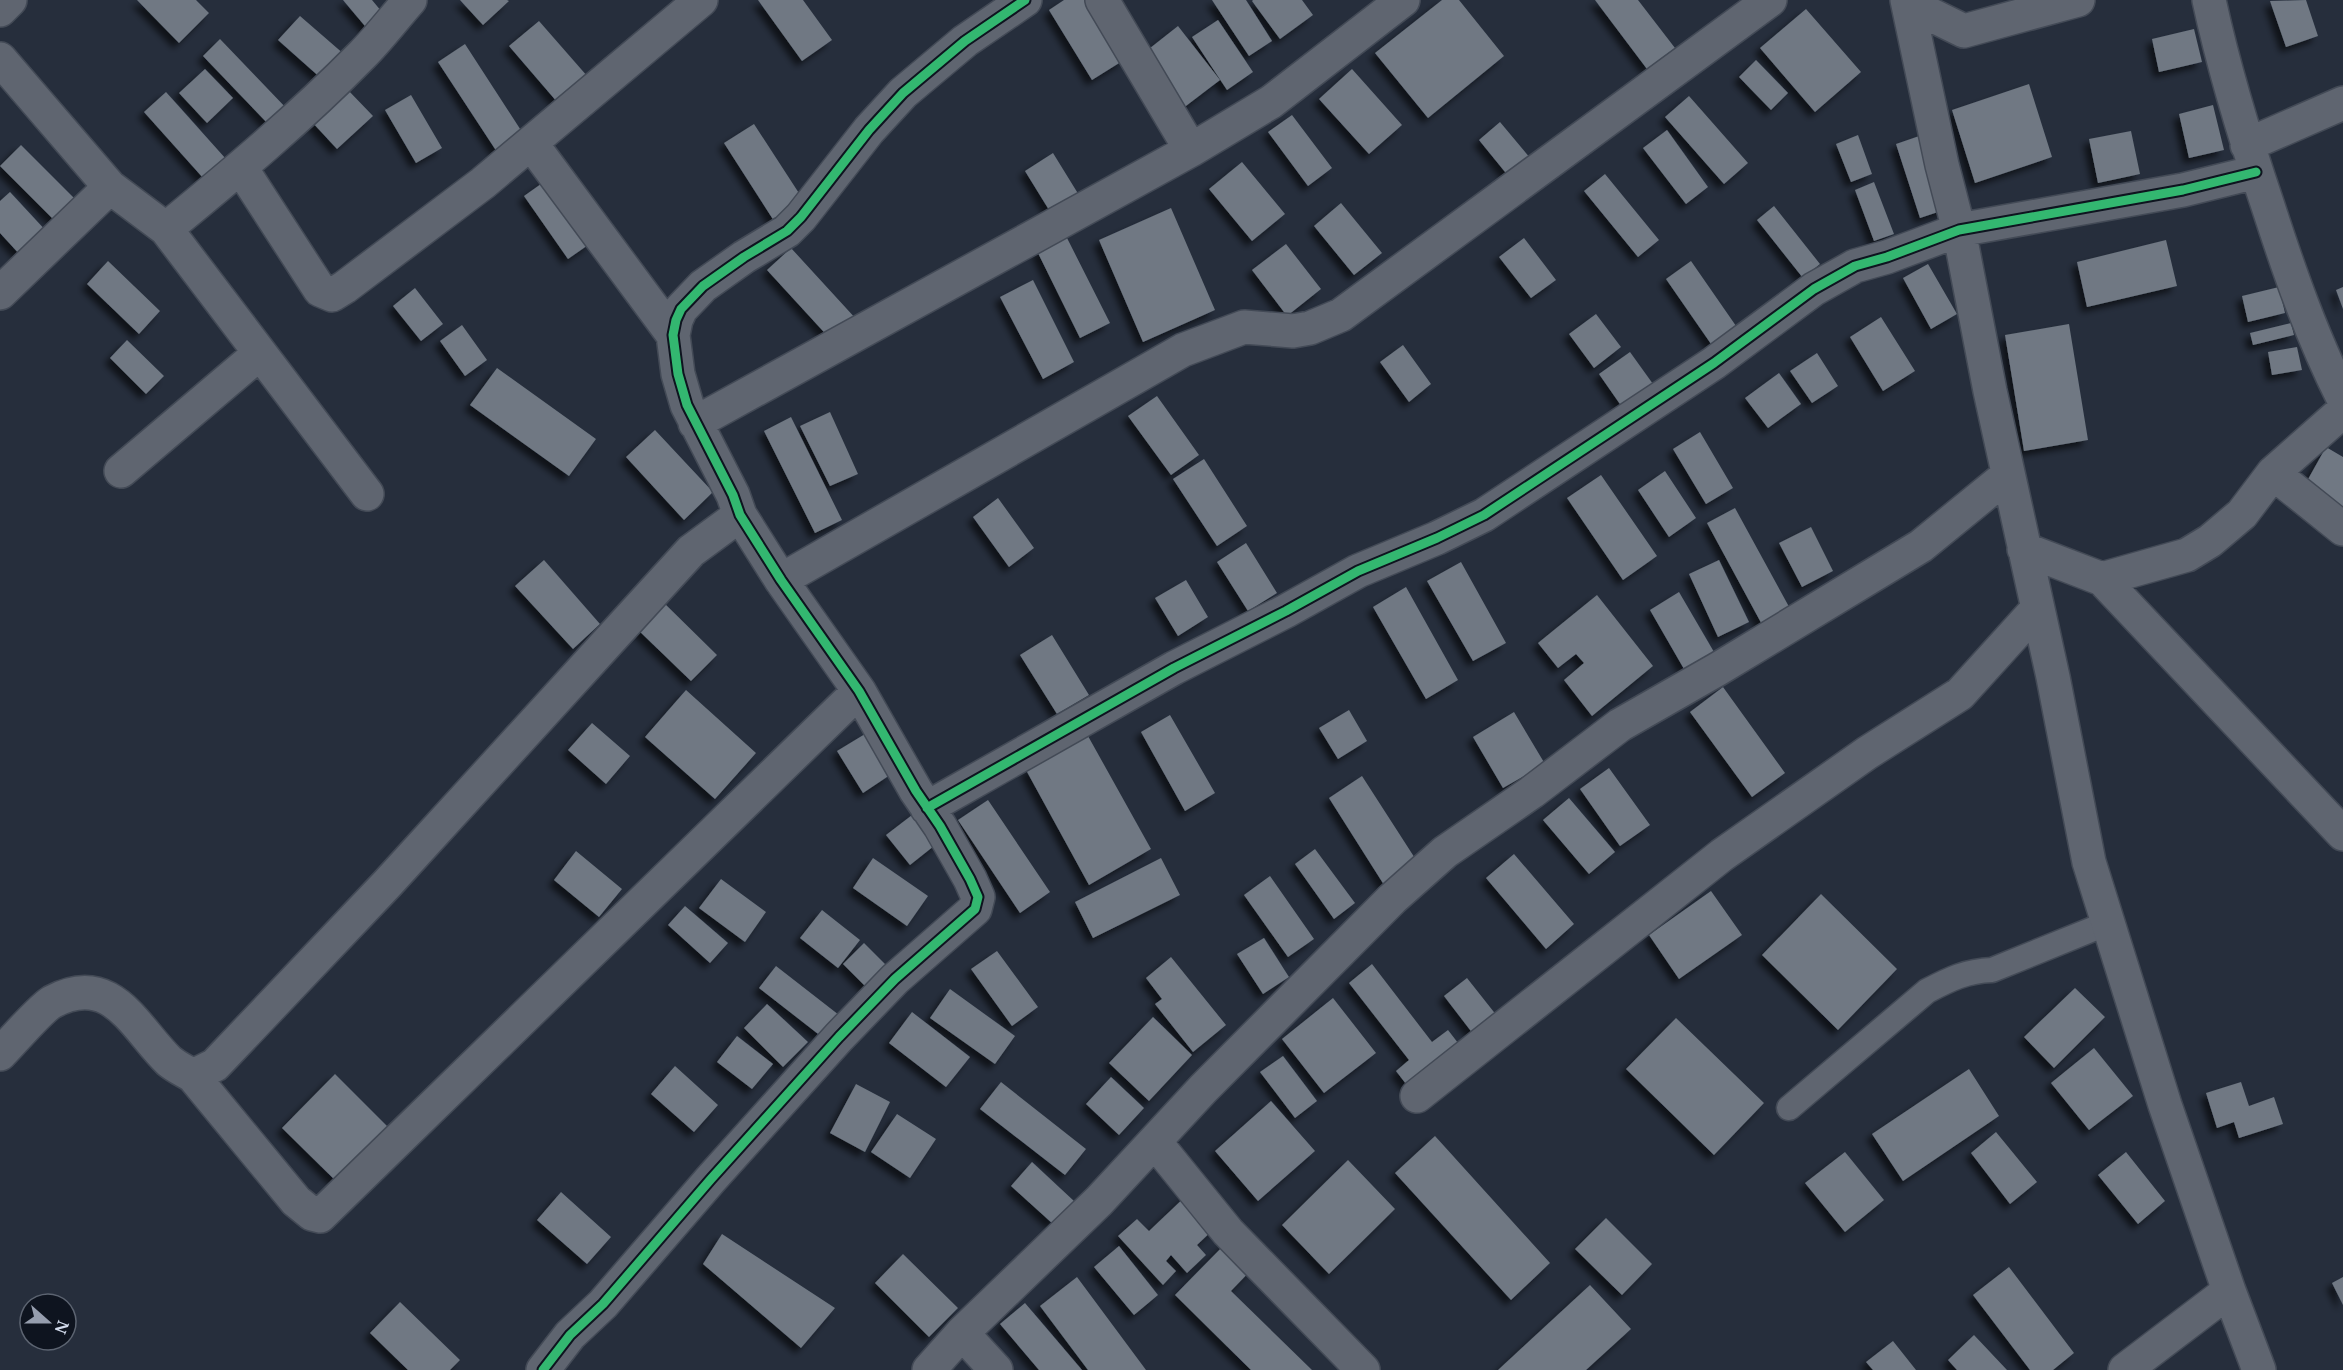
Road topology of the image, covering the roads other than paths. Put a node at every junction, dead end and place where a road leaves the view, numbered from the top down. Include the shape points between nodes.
1 (10, 0) edge
2 (410, 0) edge
3 (701, 0) edge
4 (1024, 0) edge
5 (1102, 0) edge
6 (1403, 0) edge
7 (1770, 0) edge
8 (2078, 0) edge
9 (2209, 0) edge
10 (1908, 2) edge
11 (0, 10) edge
12 (0, 59) edge
13 (2343, 103) edge
14 (531, 142) junction
15 (1191, 150) junction
16 (2251, 158) junction
17 (241, 168) junction
18 (110, 187) junction
19 (166, 229) junction
20 (1959, 230) junction
21 (0, 293) edge
22 (674, 335) junction
23 (260, 353) junction
24 (2343, 398) edge
25 (2343, 411) edge
26 (695, 423) junction
27 (122, 471) dead end
28 (2273, 473) junction
29 (2008, 475) junction
30 (367, 494) dead end
31 (740, 515) junction
32 (2343, 529) edge
33 (2024, 549) junction
34 (2102, 579) junction
35 (781, 580) junction
36 (2037, 609) junction
37 (859, 691) junction
38 (927, 808) junction
39 (2343, 834) edge
40 (2108, 923) junction
41 (0, 1054) edge
42 (193, 1076) junction
43 (1417, 1096) dead end
44 (1789, 1108) dead end
45 (1155, 1142) junction
46 (2229, 1291) junction
47 (962, 1333) junction
48 (543, 1370) edge
49 (929, 1370) edge
50 (996, 1370) edge
51 (1364, 1370) edge
52 (2126, 1370) edge
53 (2259, 1370) edge

1 - 11 street
2 - 17 street via 363,54
3 - 14 street
4 - 22 street via 965,41 903,93 787,231 703,286 681,309
5 - 15 street
6 - 15 street via 1271,102
7 - 35 street via 1341,315 1293,331 1244,327 1183,350
8 - 10 street via 1964,31
9 - 16 street
10 - 20 street
12 - 18 street
13 - 16 street
14 - 17 street via 332,295 320,290
14 - 22 street
15 - 26 street
16 - 20 street via 2183,190
16 - 24 street via 2312,330
17 - 19 street
18 - 19 street
18 - 21 street
19 - 23 street
20 - 29 street
20 - 38 street via 1855,266 1814,289 1705,369 1484,515 1358,571 1174,668
22 - 26 street via 678,374
23 - 27 street
23 - 30 street
25 - 28 street
26 - 31 street
28 - 32 street
28 - 34 street via 2241,513 2210,541 2187,555
29 - 33 street
29 - 45 street via 1921,546 1620,725 1445,852 1392,899
31 - 35 street
31 - 42 street via 691,551 387,884 215,1065
33 - 34 street
33 - 36 street
34 - 39 street
35 - 37 street
36 - 40 street via 2089,862
36 - 43 street via 1960,694 1867,753 1722,855
37 - 38 street
37 - 42 street via 320,1216 296,1201
38 - 48 street via 970,879 978,897 975,909 895,979 831,1046 603,1304 570,1335
40 - 44 lane via 1992,970 1973,971 1950,979 1928,992
40 - 46 street
41 - 42 street via 51,1003 73,994 90,993 107,996 129,1014 171,1063
45 - 47 street
45 - 51 street via 1228,1232
46 - 52 street
46 - 53 street
47 - 49 street
47 - 50 street

